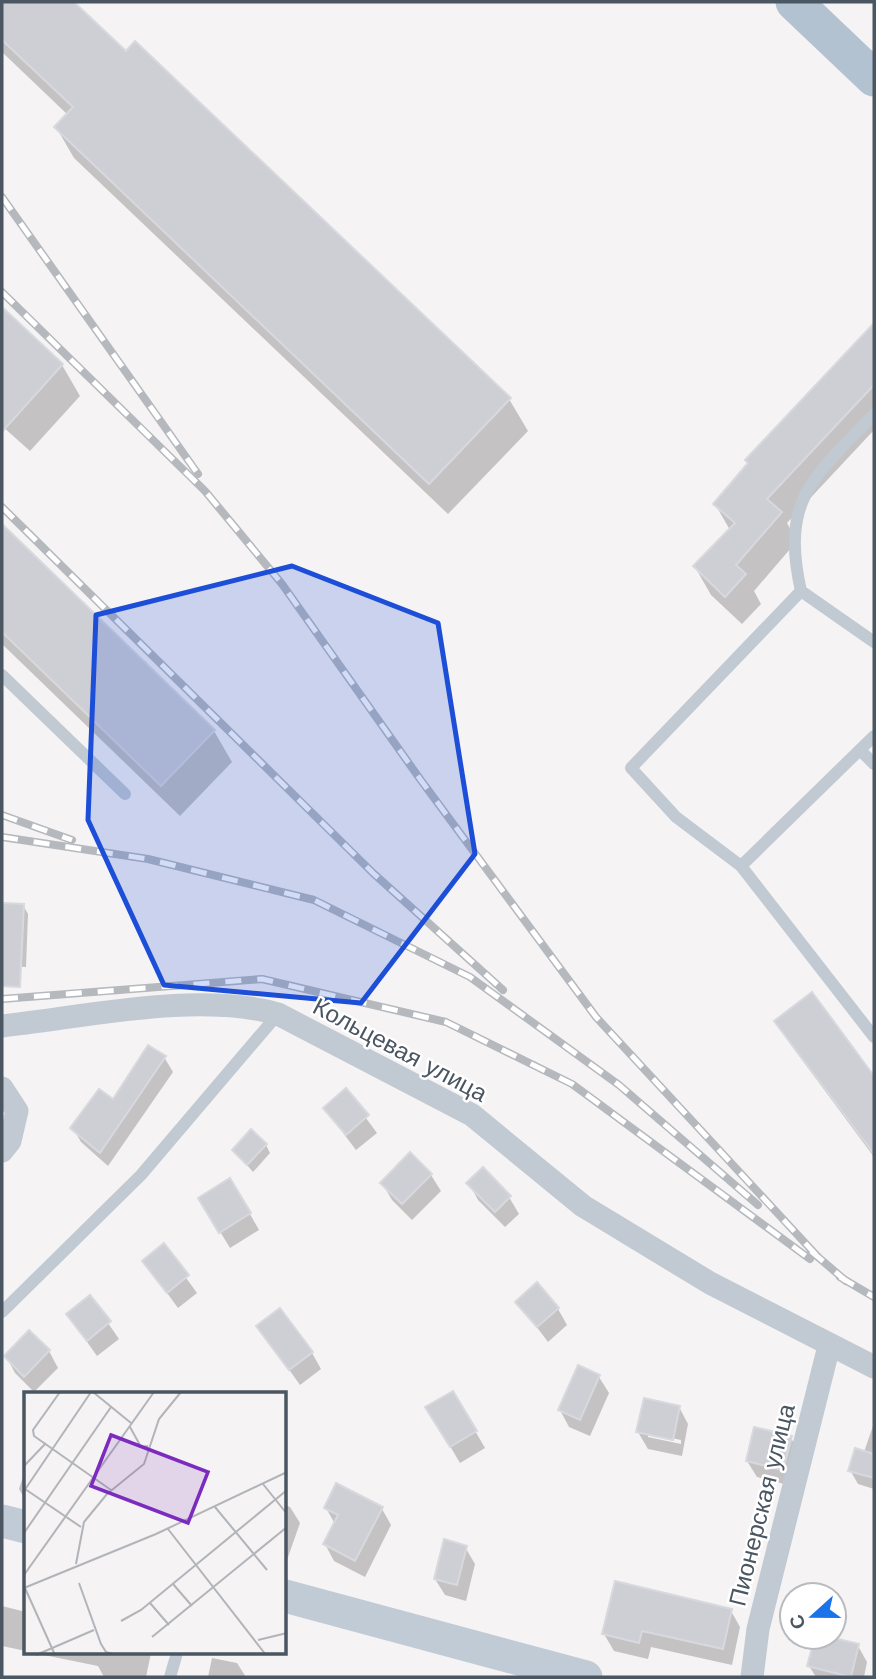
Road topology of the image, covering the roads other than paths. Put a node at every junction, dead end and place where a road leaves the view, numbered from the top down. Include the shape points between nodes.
1 (794, 2) edge
2 (874, 78) edge
3 (874, 414) edge
4 (802, 591) junction
5 (874, 642) edge
6 (2, 675) edge
7 (874, 736) edge
8 (860, 750) junction
9 (874, 764) edge
10 (125, 794) dead end
11 (741, 866) junction
12 (278, 1014) junction
13 (2, 1027) edge
14 (874, 1037) edge
15 (2, 1088) edge
16 (2, 1152) edge
17 (2, 1312) edge
18 (829, 1346) junction
19 (874, 1367) edge
20 (2, 1521) edge
21 (24, 1526) edge
22 (287, 1597) edge
23 (177, 1654) edge
24 (170, 1677) edge
25 (586, 1677) edge
26 (752, 1677) edge

1 - 2 main road
3 - 4 lane via 817,475 801,502 793,536
4 - 5 lane
4 - 11 lane via 631,768 676,817
6 - 10 lane
7 - 8 lane
8 - 9 lane
8 - 11 lane
11 - 14 lane
12 - 13 street, Кольцевая улица via 250,1006 196,1003
12 - 17 lane via 141,1175
12 - 18 street, Кольцевая улица via 472,1115 583,1206 710,1283
15 - 16 street via 17,1111 10,1141
18 - 19 street, Кольцевая улица
18 - 26 street, Пионерская улица via 758,1629
20 - 21 main road
22 - 25 main road
23 - 24 lane

